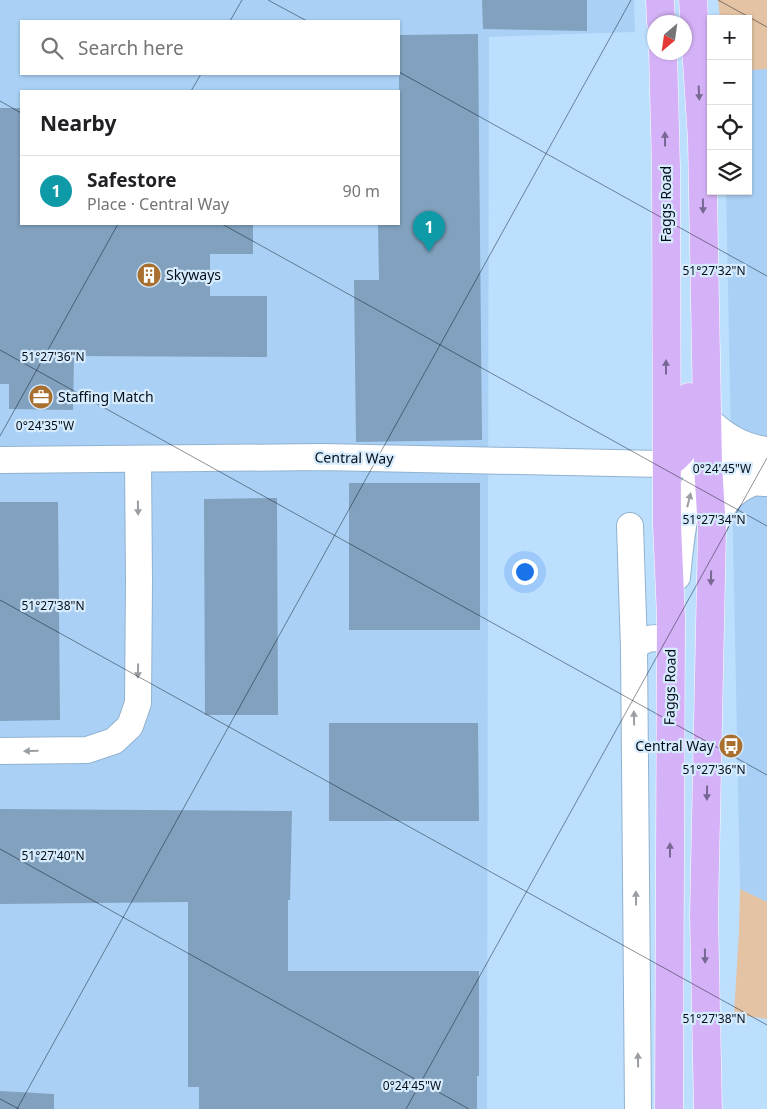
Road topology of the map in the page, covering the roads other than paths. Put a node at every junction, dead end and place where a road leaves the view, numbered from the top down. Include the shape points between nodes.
1 (660, 0) edge
2 (693, 0) edge
3 (661, 15) edge
4 (663, 60) edge
5 (704, 284) junction
6 (707, 419) junction
7 (767, 450) edge
8 (676, 456) junction
9 (767, 457) edge
10 (0, 460) edge
11 (138, 460) junction
12 (708, 465) junction
13 (759, 483) edge
14 (630, 526) dead end
15 (712, 530) junction
16 (671, 628) junction
17 (634, 648) junction
18 (0, 751) edge
19 (638, 1109) edge
20 (669, 1109) edge
21 (708, 1109) edge

1 - 3 main road
2 -> 5 main road via 702,140
8 -> 4 main road, Faggs Road via 666,416
5 - 6 main road
5 - 8 main road via 690,367 688,432
6 - 7 street via 734,441
6 - 12 main road
8 - 11 street, Central Way
8 - 12 street, Central Way
8 - 16 main road, Faggs Road via 667,525
9 - 12 street via 736,458
10 - 11 street, Central Way
11 -> 18 street via 138,703 130,726 114,741 87,750
12 - 13 street via 736,480
12 - 15 main road
16 -> 12 street via 688,498 695,481
13 - 15 street via 736,490 724,504
14 - 17 street
15 -> 21 main road via 704,914
16 - 17 street via 642,640
20 -> 16 main road, Faggs Road
19 -> 17 street

